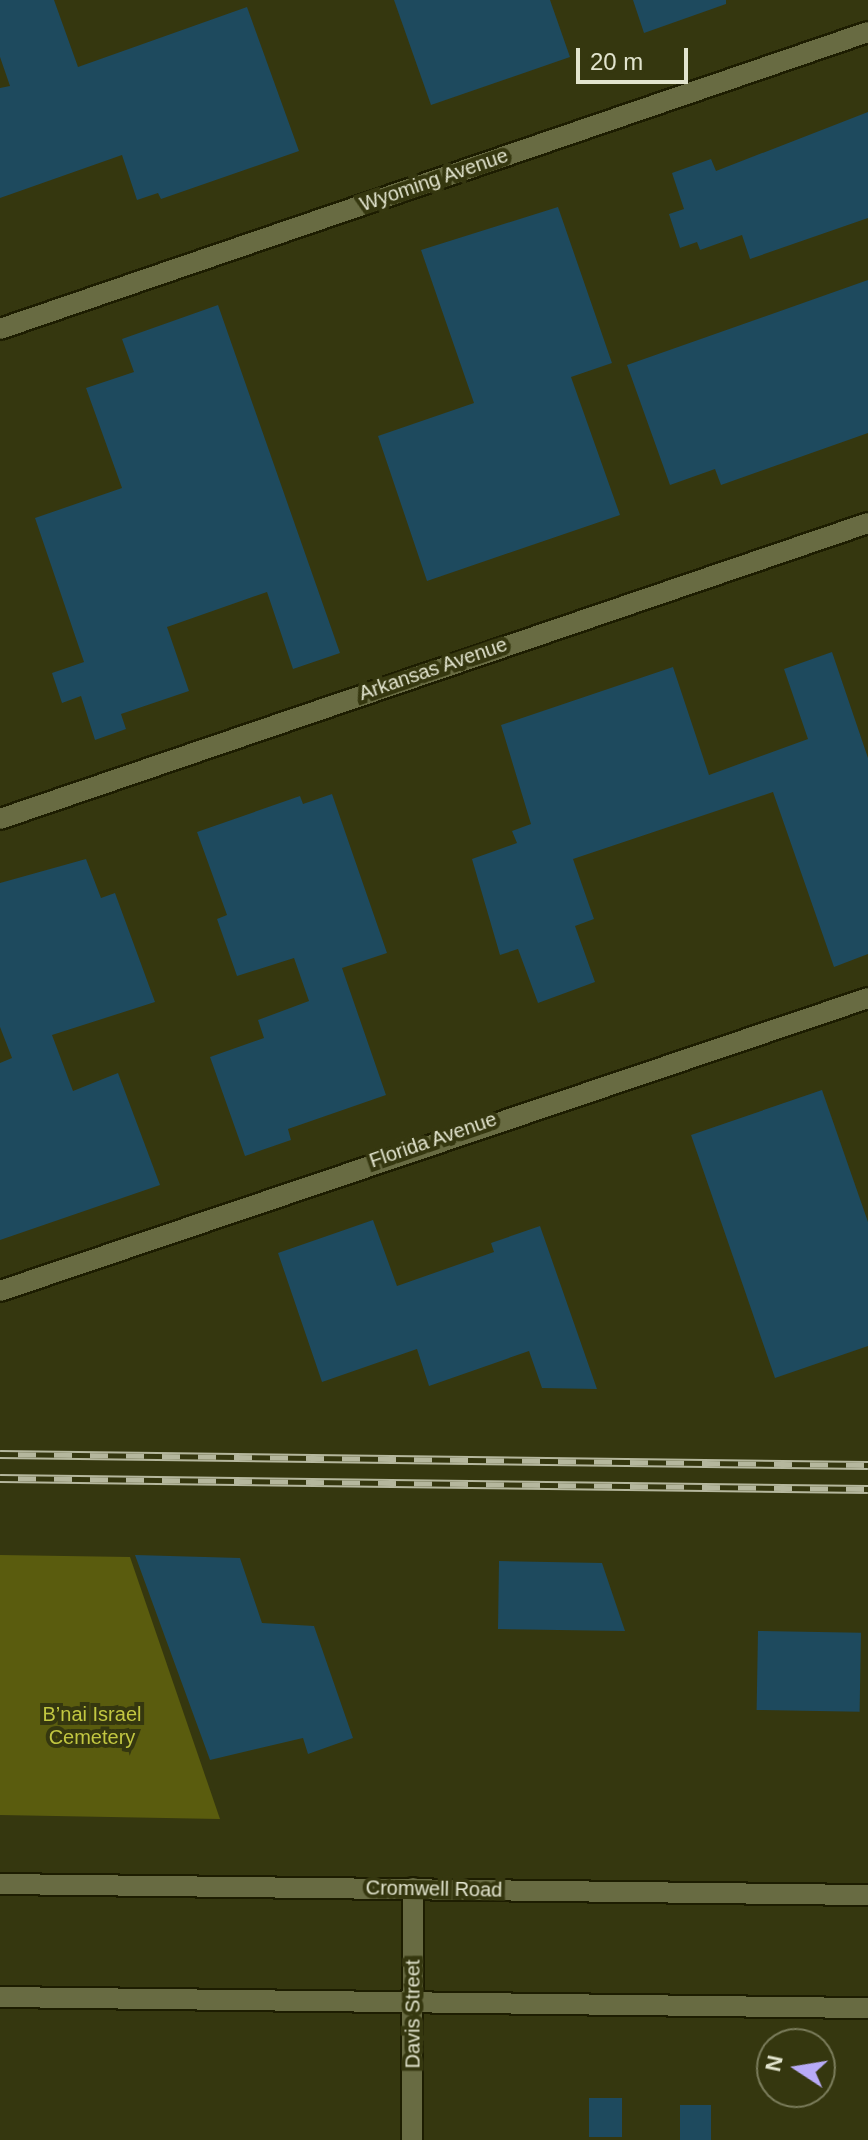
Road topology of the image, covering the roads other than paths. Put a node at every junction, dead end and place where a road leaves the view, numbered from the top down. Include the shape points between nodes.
1 (868, 32) edge
2 (0, 329) edge
3 (868, 523) edge
4 (0, 819) edge
5 (868, 998) edge
6 (0, 1291) edge
7 (0, 1884) edge
8 (413, 1888) junction
9 (868, 1895) edge
10 (0, 1997) edge
11 (413, 2003) junction
12 (868, 2008) edge
13 (412, 2140) edge

1 - 2 street, Wyoming Avenue
3 - 4 street, Arkansas Avenue
5 - 6 street, Florida Avenue
7 - 8 street, Cromwell Road
8 - 9 street, Cromwell Road
8 - 11 street, Davis Street
10 - 11 street
11 - 12 street
11 - 13 street, Davis Street

